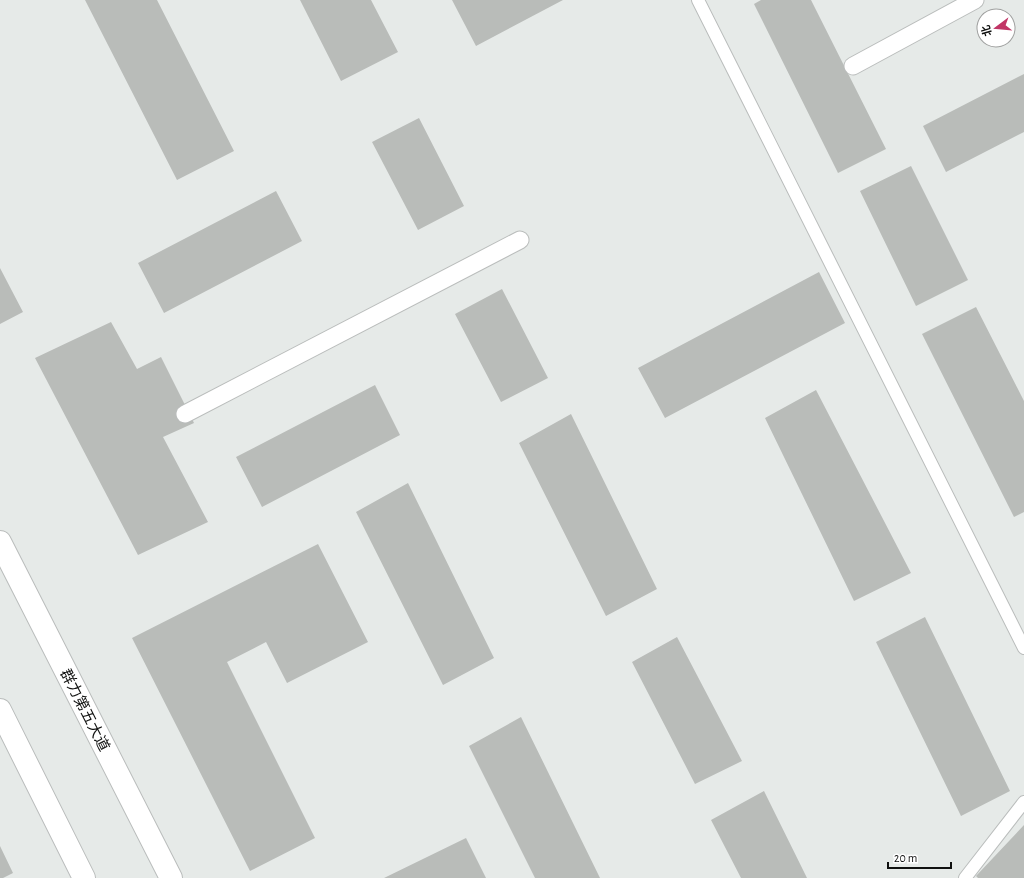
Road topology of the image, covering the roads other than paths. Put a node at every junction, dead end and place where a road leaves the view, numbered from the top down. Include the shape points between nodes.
1 (698, 0) edge
2 (975, 0) edge
3 (853, 66) dead end
4 (520, 240) dead end
5 (185, 414) dead end
6 (0, 542) edge
7 (1024, 648) edge
8 (0, 710) edge
9 (1024, 802) edge
10 (84, 878) edge
11 (171, 878) edge
12 (965, 878) edge

1 - 7 lane
2 - 3 street
4 - 5 street
6 - 11 main road, 群力第五大道
8 - 10 main road
9 - 12 lane

